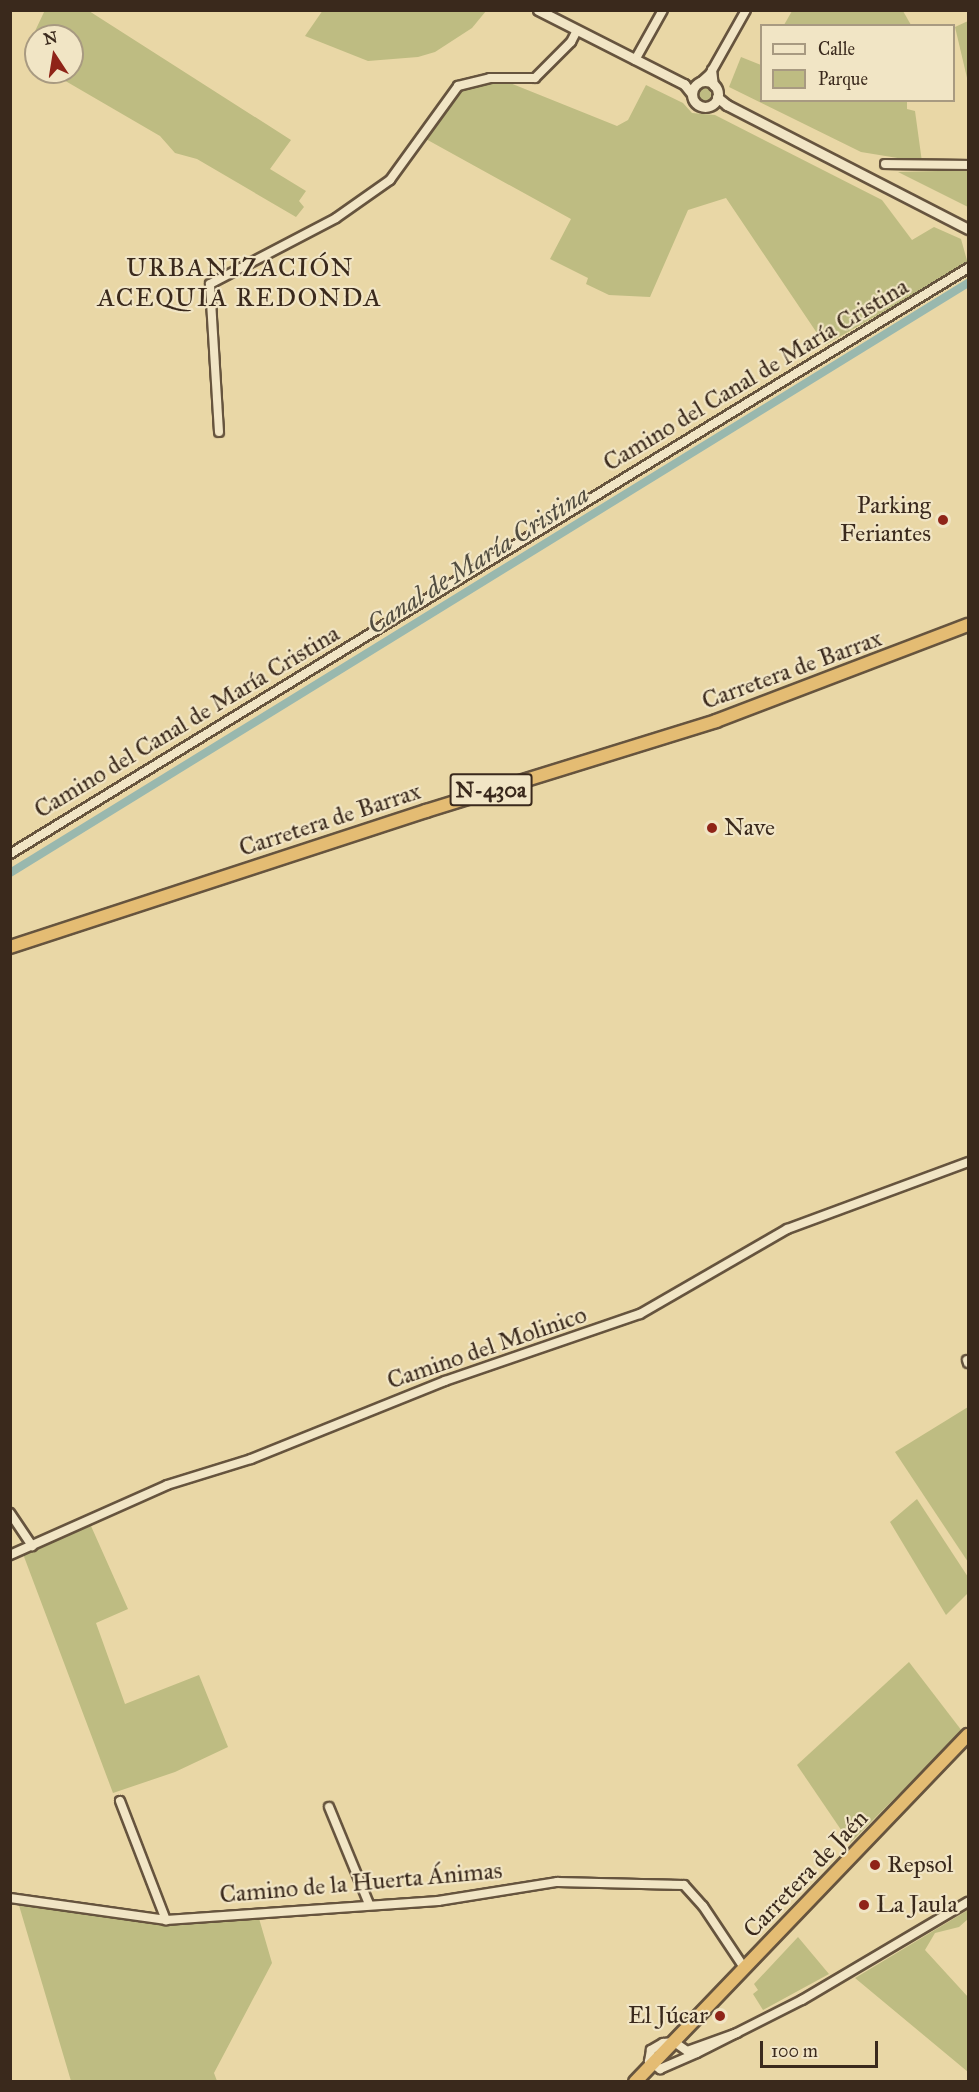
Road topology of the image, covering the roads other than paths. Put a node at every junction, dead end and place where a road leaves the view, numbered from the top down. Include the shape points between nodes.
1 (538, 10) edge
2 (663, 10) edge
3 (746, 10) edge
4 (555, 14) edge
5 (577, 30) junction
6 (635, 60) junction
7 (712, 70) junction
8 (699, 83) junction
9 (684, 84) junction
10 (714, 86) junction
11 (692, 94) junction
12 (718, 102) junction
13 (885, 164) dead end
14 (969, 165) edge
15 (966, 226) edge
16 (969, 268) edge
17 (219, 432) dead end
18 (969, 625) edge
19 (10, 854) edge
20 (10, 947) edge
21 (969, 1162) edge
22 (10, 1513) edge
23 (32, 1546) junction
24 (10, 1555) edge
25 (969, 1735) edge
26 (120, 1801) dead end
27 (329, 1808) dead end
28 (10, 1898) edge
29 (969, 1902) edge
30 (369, 1905) junction
31 (166, 1920) junction
32 (745, 1969) junction
33 (737, 2033) junction
34 (676, 2045) junction
35 (673, 2064) junction
36 (651, 2065) junction
37 (635, 2082) edge

1 - 4 street
2 - 6 street
3 - 7 street
4 - 5 street
5 - 6 street
5 - 17 street via 571,42 535,78 490,78 458,86 390,180 336,218 210,284
6 - 9 street
7 - 8 street
7 - 10 street
8 - 9 street
8 - 10 street
8 - 11 street
9 - 11 street
10 - 12 street
11 - 12 street via 698,105
12 - 15 street
13 - 14 street
16 - 19 street, Camino del Canal de María Cristina
18 - 20 highway, Carretera de Barrax / N-430a via 716,721
21 - 23 street, Camino del Molinico via 787,1229 736,1255 640,1314 445,1381 250,1458 167,1485
22 - 23 street
23 - 24 street, Camino del Molinico
25 - 32 highway, Carretera de Jaén
26 - 31 street
27 - 30 street
28 - 31 street, Camino de la Huerta Ánimas
29 - 33 street via 802,2000
30 - 31 street, Camino de la Huerta Ánimas
30 - 32 street, Camino de la Huerta Ánimas via 438,1901 557,1882 684,1885 703,1906
32 - 34 highway, Carretera de Jaén
33 - 34 street via 691,2050
33 - 35 street
34 - 35 street
34 - 36 highway, Carretera de Jaén
35 - 36 street via 660,2069
36 - 37 highway, Carretera de Jaén

